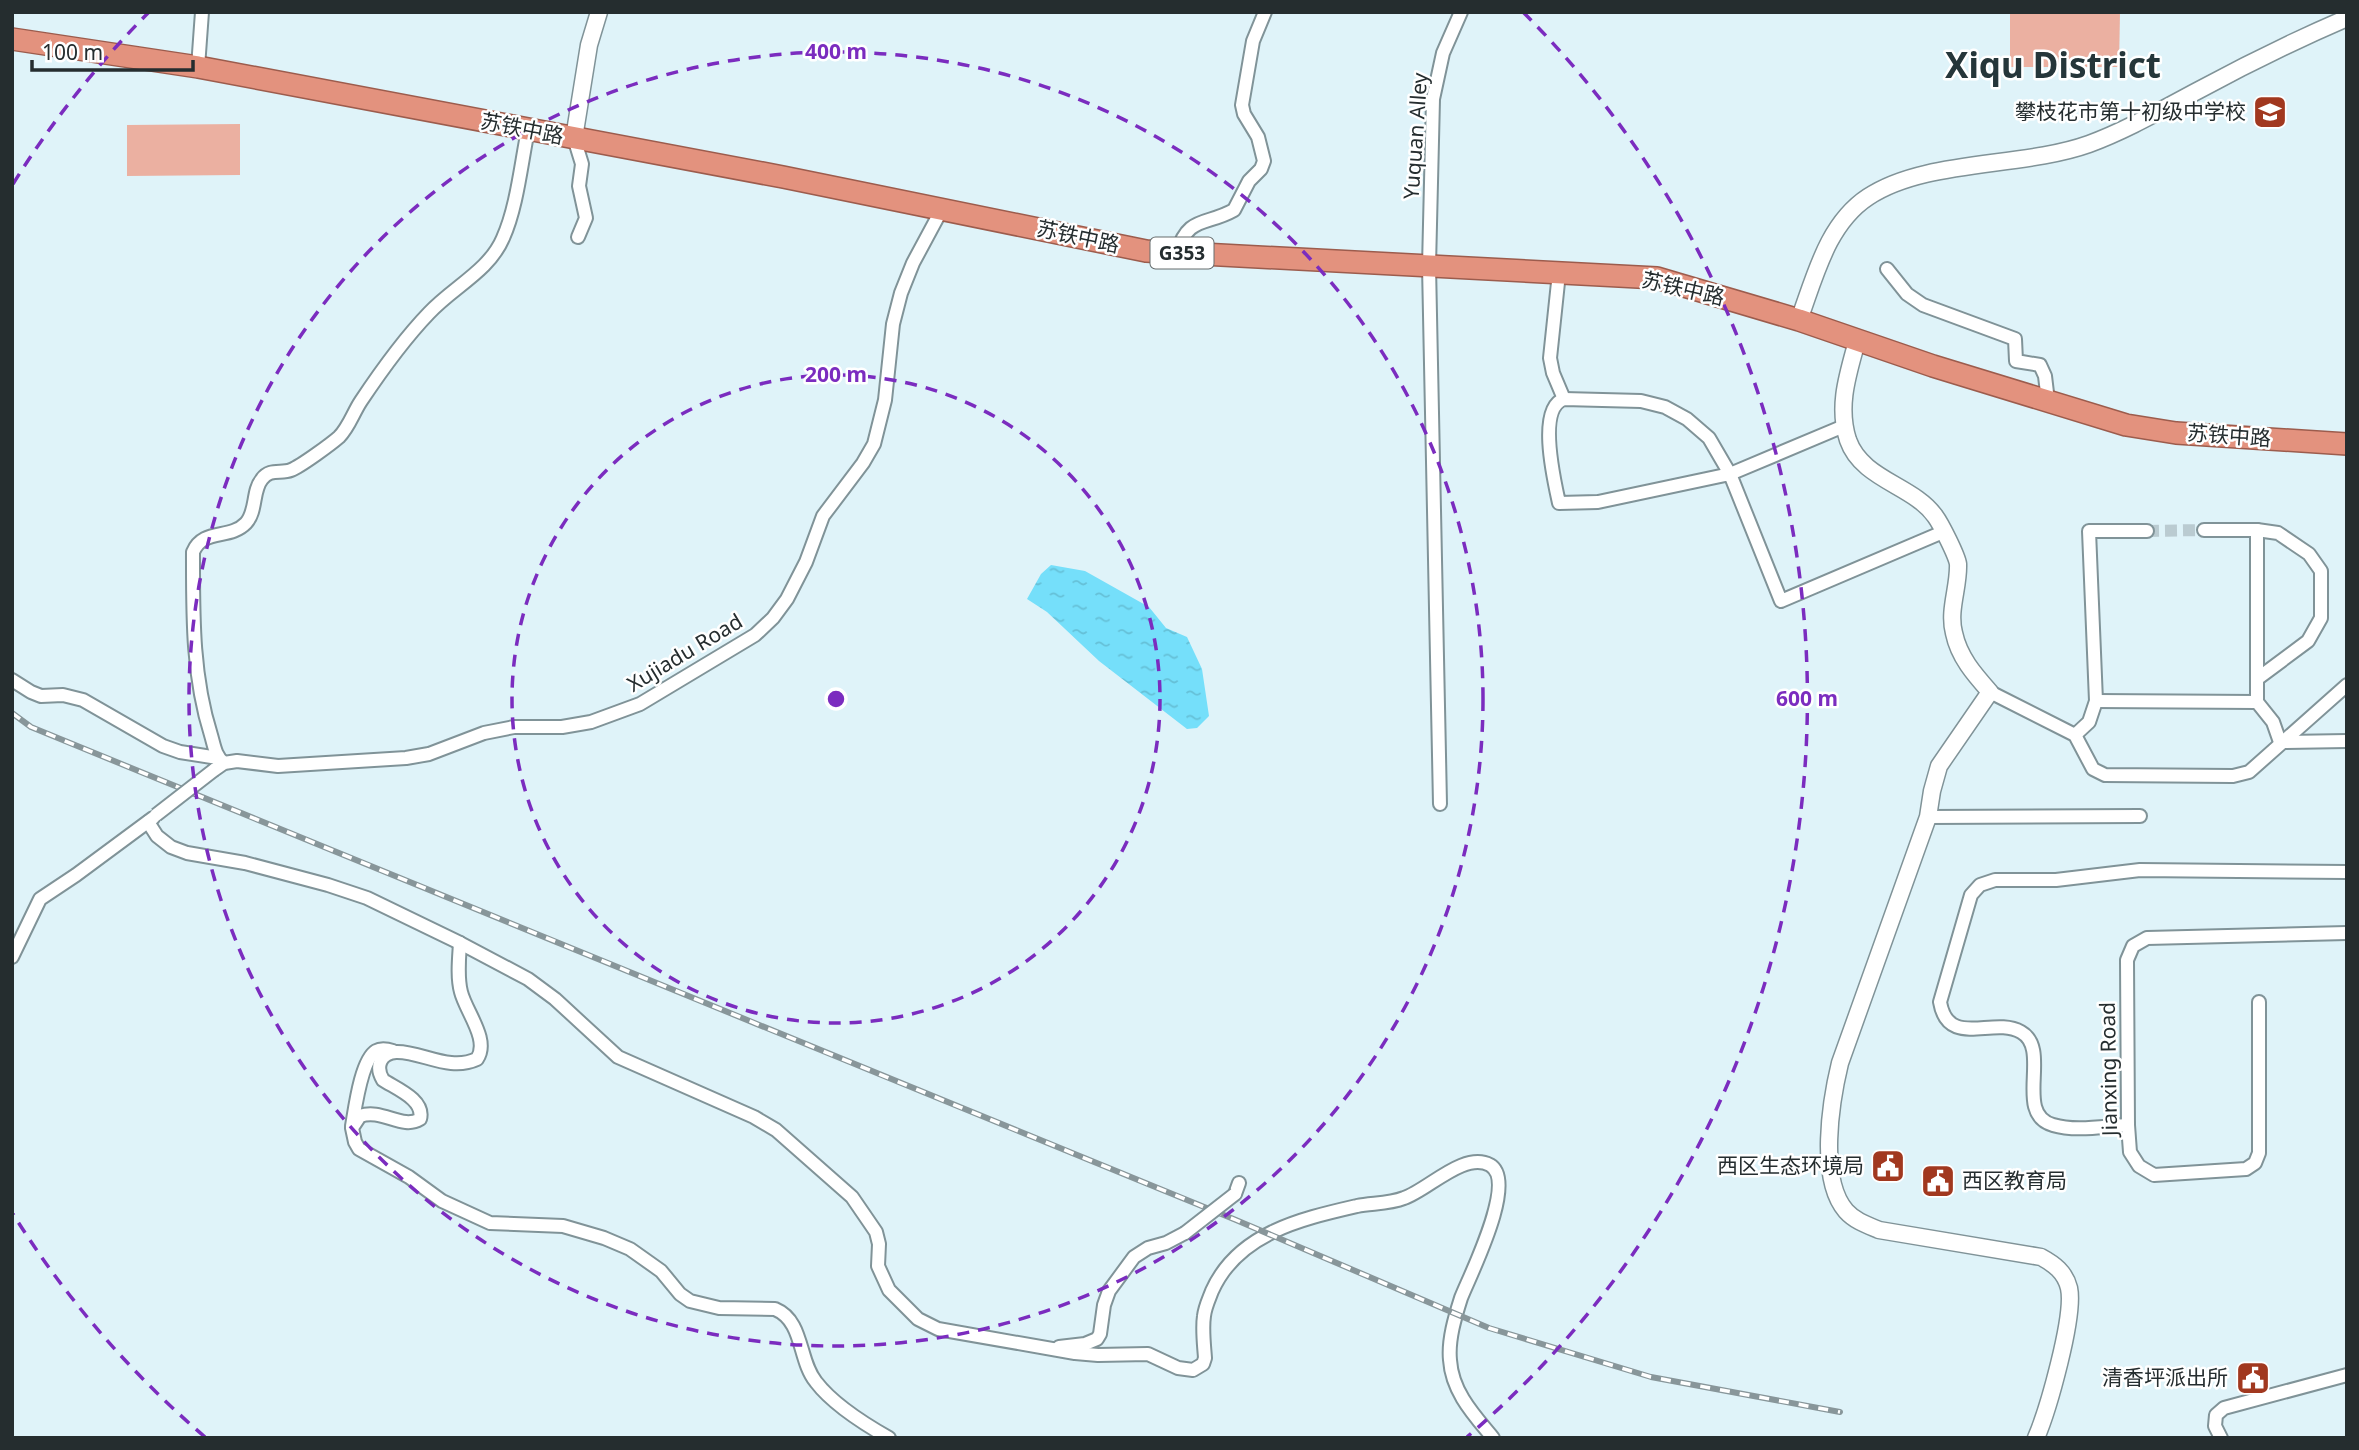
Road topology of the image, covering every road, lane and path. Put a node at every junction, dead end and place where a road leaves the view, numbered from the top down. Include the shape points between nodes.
1 (202, 12) edge
2 (599, 12) edge
3 (1265, 12) edge
4 (1461, 12) edge
5 (2347, 18) edge
6 (12, 39) edge
7 (198, 67) junction
8 (528, 130) junction
9 (574, 138) junction
10 (943, 209) junction
11 (578, 237) dead end
12 (1177, 253) junction
13 (1429, 266) junction
14 (1887, 269) dead end
15 (1559, 273) junction
16 (1799, 320) junction
17 (1857, 341) junction
18 (1564, 399) junction
19 (2048, 401) junction
20 (1844, 426) junction
21 (2347, 443) edge
22 (1730, 474) junction
23 (2204, 530) tunnel mouth
24 (2257, 530) junction
25 (2147, 531) tunnel mouth
26 (1943, 532) junction
27 (2258, 679) junction
28 (12, 680) edge
29 (2347, 685) edge
30 (1990, 692) junction
31 (2096, 701) junction
32 (2258, 702) junction
33 (2075, 736) junction
34 (2347, 741) edge
35 (2280, 743) junction
36 (219, 764) junction
37 (1440, 804) dead end
38 (2140, 816) dead end
39 (1928, 817) junction
40 (152, 819) junction
41 (2347, 872) edge
42 (2347, 933) edge
43 (460, 943) junction
44 (12, 957) edge
45 (2259, 1002) dead end
46 (400, 1052) junction
47 (2128, 1125) junction
48 (352, 1128) junction
49 (1237, 1189) dead end
50 (1045, 1348) junction
51 (2347, 1375) edge
52 (889, 1438) edge
53 (1493, 1438) edge
54 (2036, 1438) edge
55 (2221, 1438) edge

1 - 7 street
2 - 9 street
3 - 12 street via 1254,41 1242,105 1264,162 1234,210 1184,232
4 - 13 street, Yuquan Alley via 1443,53 1433,99
5 - 16 street via 2091,143 2056,155 1898,181 1867,198 1840,222
6 - 7 highway, 苏铁中路 / G353
7 - 8 highway, 苏铁中路 / G353
8 - 9 highway, 苏铁中路 / G353
8 - 36 street via 509,222 495,254 427,314 338,438 292,470 261,479 246,523 197,543 193,552 193,628 198,685
9 - 10 highway, 苏铁中路 / G353
9 - 11 street via 582,164 579,186 586,218
10 - 12 highway, 苏铁中路 / G353 via 1146,251
10 - 36 street, Xujiadu Road via 901,293 874,444 823,516 787,599 755,635 640,705 591,722 514,727 406,758 278,766 237,761
12 - 13 highway, 苏铁中路 / G353
13 - 15 highway, 苏铁中路 / G353
13 - 37 street, Yuquan Alley
14 - 19 street via 1907,294 1923,305 2015,339 2016,360 2040,365
15 - 16 highway, 苏铁中路 / G353 via 1657,278
15 - 18 street via 1550,358
16 - 17 highway, 苏铁中路 / G353
17 - 19 highway, 苏铁中路 / G353
17 - 20 street via 1846,383
18 - 22 street via 1641,401 1665,407 1709,438
18 - 22 street via 1557,401 1549,419 1559,503 1598,502
19 - 21 highway, 苏铁中路 / G353 via 2126,425 2176,433
20 - 22 street
20 - 26 street via 1861,461 1935,515
22 - 26 street via 1781,601
23 - 24 street
24 - 27 street
24 - 27 street via 2278,533 2309,554 2321,570 2321,618 2308,641
25 - 31 street via 2089,531
26 - 30 street via 1958,563 1953,631 1965,661
27 - 32 street
28 - 36 street, Xujiadu Road via 41,696 83,700 163,746
29 - 35 street
30 - 33 street
30 - 39 street via 1939,766
31 - 32 street
31 - 33 street via 2089,722
32 - 35 street via 2273,722
33 - 35 street via 2093,769 2105,775 2234,776 2249,772
34 - 35 street
36 - 40 street, bridge
38 - 39 street
39 - 54 street via 1840,1063 1831,1124 1833,1180 1846,1211 1861,1223 1879,1230 2028,1254 2053,1263 2063,1273 2070,1306 2067,1330
40 - 43 street via 157,836 171,847 328,885 367,898
40 - 44 street via 48,891
41 - 47 street via 2140,870 2056,880 1995,880 1980,885 1971,895 1940,1002 1942,1017 1953,1026 2009,1028 2029,1040 2034,1107 2040,1119 2064,1127
42 - 47 street, Jianxing Road via 2147,938 2133,946 2127,960
43 - 46 street via 461,993 480,1038 480,1054 462,1063
43 - 50 street via 528,979 618,1057 754,1117 788,1139 852,1196 876,1231 884,1282 918,1319 938,1329
45 - 47 street, Jianxing Road via 2259,1153 2255,1163 2246,1169 2154,1175 2139,1166 2130,1152
46 - 48 street via 374,1052 357,1096
46 - 48 street via 380,1060 379,1074 418,1103 420,1119 410,1123 366,1114 359,1116
48 - 52 street via 359,1149 470,1215 490,1223 563,1226 604,1238 646,1259 690,1301 719,1308 782,1312 797,1332 814,1381
49 - 50 street, bridge via 1185,1233 1134,1257 1109,1291 1097,1339
50 - 53 street via 1098,1355 1147,1354 1186,1370 1199,1368 1205,1358 1207,1303 1240,1251 1296,1222 1402,1199 1453,1169 1477,1162 1490,1165 1497,1173 1499,1197 1461,1300 1449,1355 1462,1399
51 - 55 street via 2224,1408 2216,1415

